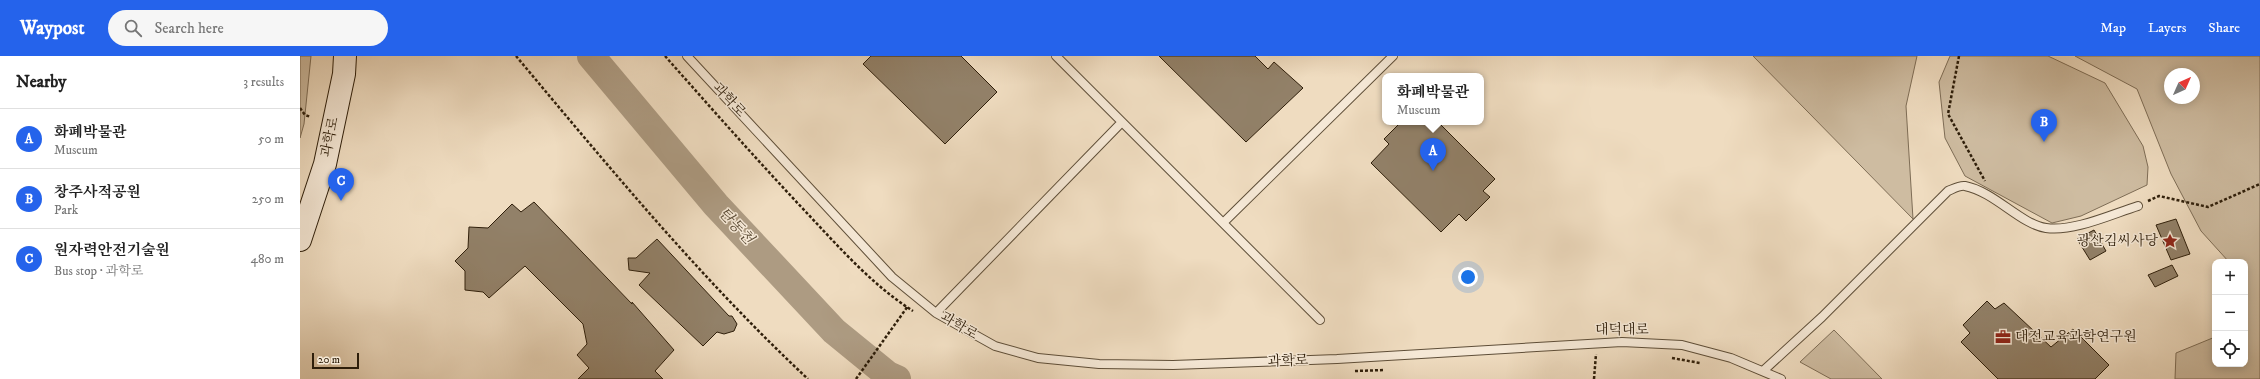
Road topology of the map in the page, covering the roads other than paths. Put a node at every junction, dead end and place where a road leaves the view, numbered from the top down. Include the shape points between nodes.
1 (345, 56) edge
2 (687, 56) edge
3 (1056, 56) edge
4 (1393, 56) edge
5 (1122, 122) junction
6 (2138, 206) road end
7 (1224, 223) junction
8 (300, 240) edge
9 (936, 313) junction
10 (1320, 320) dead end
11 (1457, 350) joint
12 (1762, 371) junction
13 (1781, 379) edge

1 - 8 main road, 과학로 via 344,74 325,164
2 - 9 lane, 과학로 via 892,277
3 - 5 lane
4 - 7 lane
5 - 7 lane
5 - 9 lane
6 - 12 lane via 2068,228 2046,228 1994,197 1964,186 1948,191 1822,317
7 - 10 lane
9 - 11 lane, 과학로 via 995,346 1038,358 1099,364 1173,365 1337,359
11 - 12 lane, 대덕대로 via 1622,342 1682,345 1731,358
12 - 13 lane, 대덕대로

